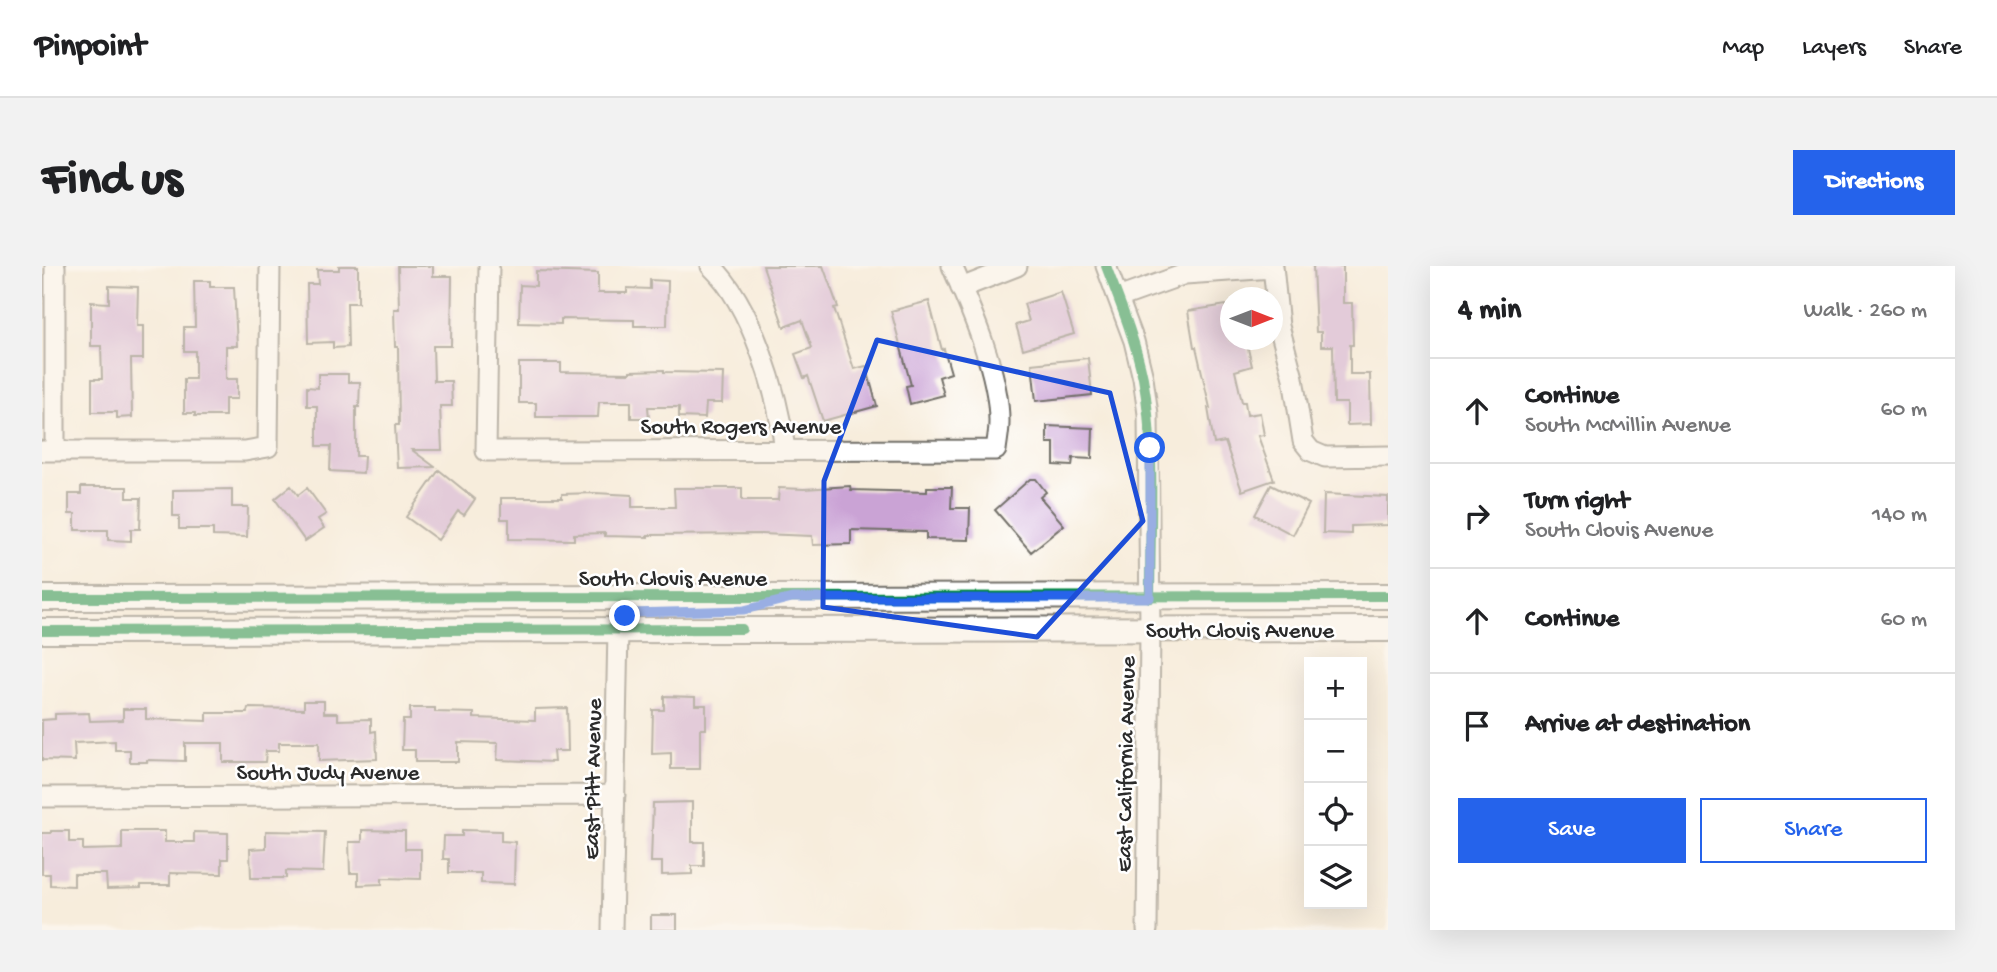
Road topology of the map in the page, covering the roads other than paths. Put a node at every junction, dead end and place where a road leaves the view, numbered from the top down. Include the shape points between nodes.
1 (55, 266) edge
2 (270, 266) edge
3 (489, 266) edge
4 (711, 266) edge
5 (952, 266) edge
6 (1017, 266) edge
7 (1106, 266) edge
8 (1273, 267) edge
9 (961, 288) junction
10 (1118, 298) junction
11 (785, 449) junction
12 (49, 451) edge
13 (1388, 456) edge
14 (1388, 596) edge
15 (42, 598) edge
16 (792, 598) junction
17 (1150, 598) junction
18 (618, 629) junction
19 (1150, 629) junction
20 (1388, 629) edge
21 (42, 631) edge
22 (615, 795) junction
23 (42, 797) edge
24 (612, 930) edge
25 (1147, 930) edge

1 - 12 street
2 - 12 street via 268,447 245,451
3 - 11 street, South Rogers Avenue via 486,451
4 - 11 street via 743,312 767,369
5 - 9 street
6 - 9 street
7 - 10 street, East California Avenue
8 - 10 street via 1185,274
8 - 13 street via 1279,326 1303,441 1311,452 1325,457
9 - 11 street, South Rogers Avenue via 996,392 996,450
10 - 17 street, East California Avenue via 1134,341 1148,414
14 - 17 main road, South Clovis Avenue
15 - 16 main road, South Clovis Avenue
16 - 17 main road, South Clovis Avenue
16 - 18 main road via 744,610 630,613
17 - 19 street, East California Avenue
18 - 19 main road, South Clovis Avenue
18 - 21 main road, South Clovis Avenue
18 - 22 street, East Pitt Avenue
19 - 20 main road, South Clovis Avenue
19 - 25 street, East California Avenue
22 - 23 street, South Judy Avenue
22 - 24 street, East Pitt Avenue

